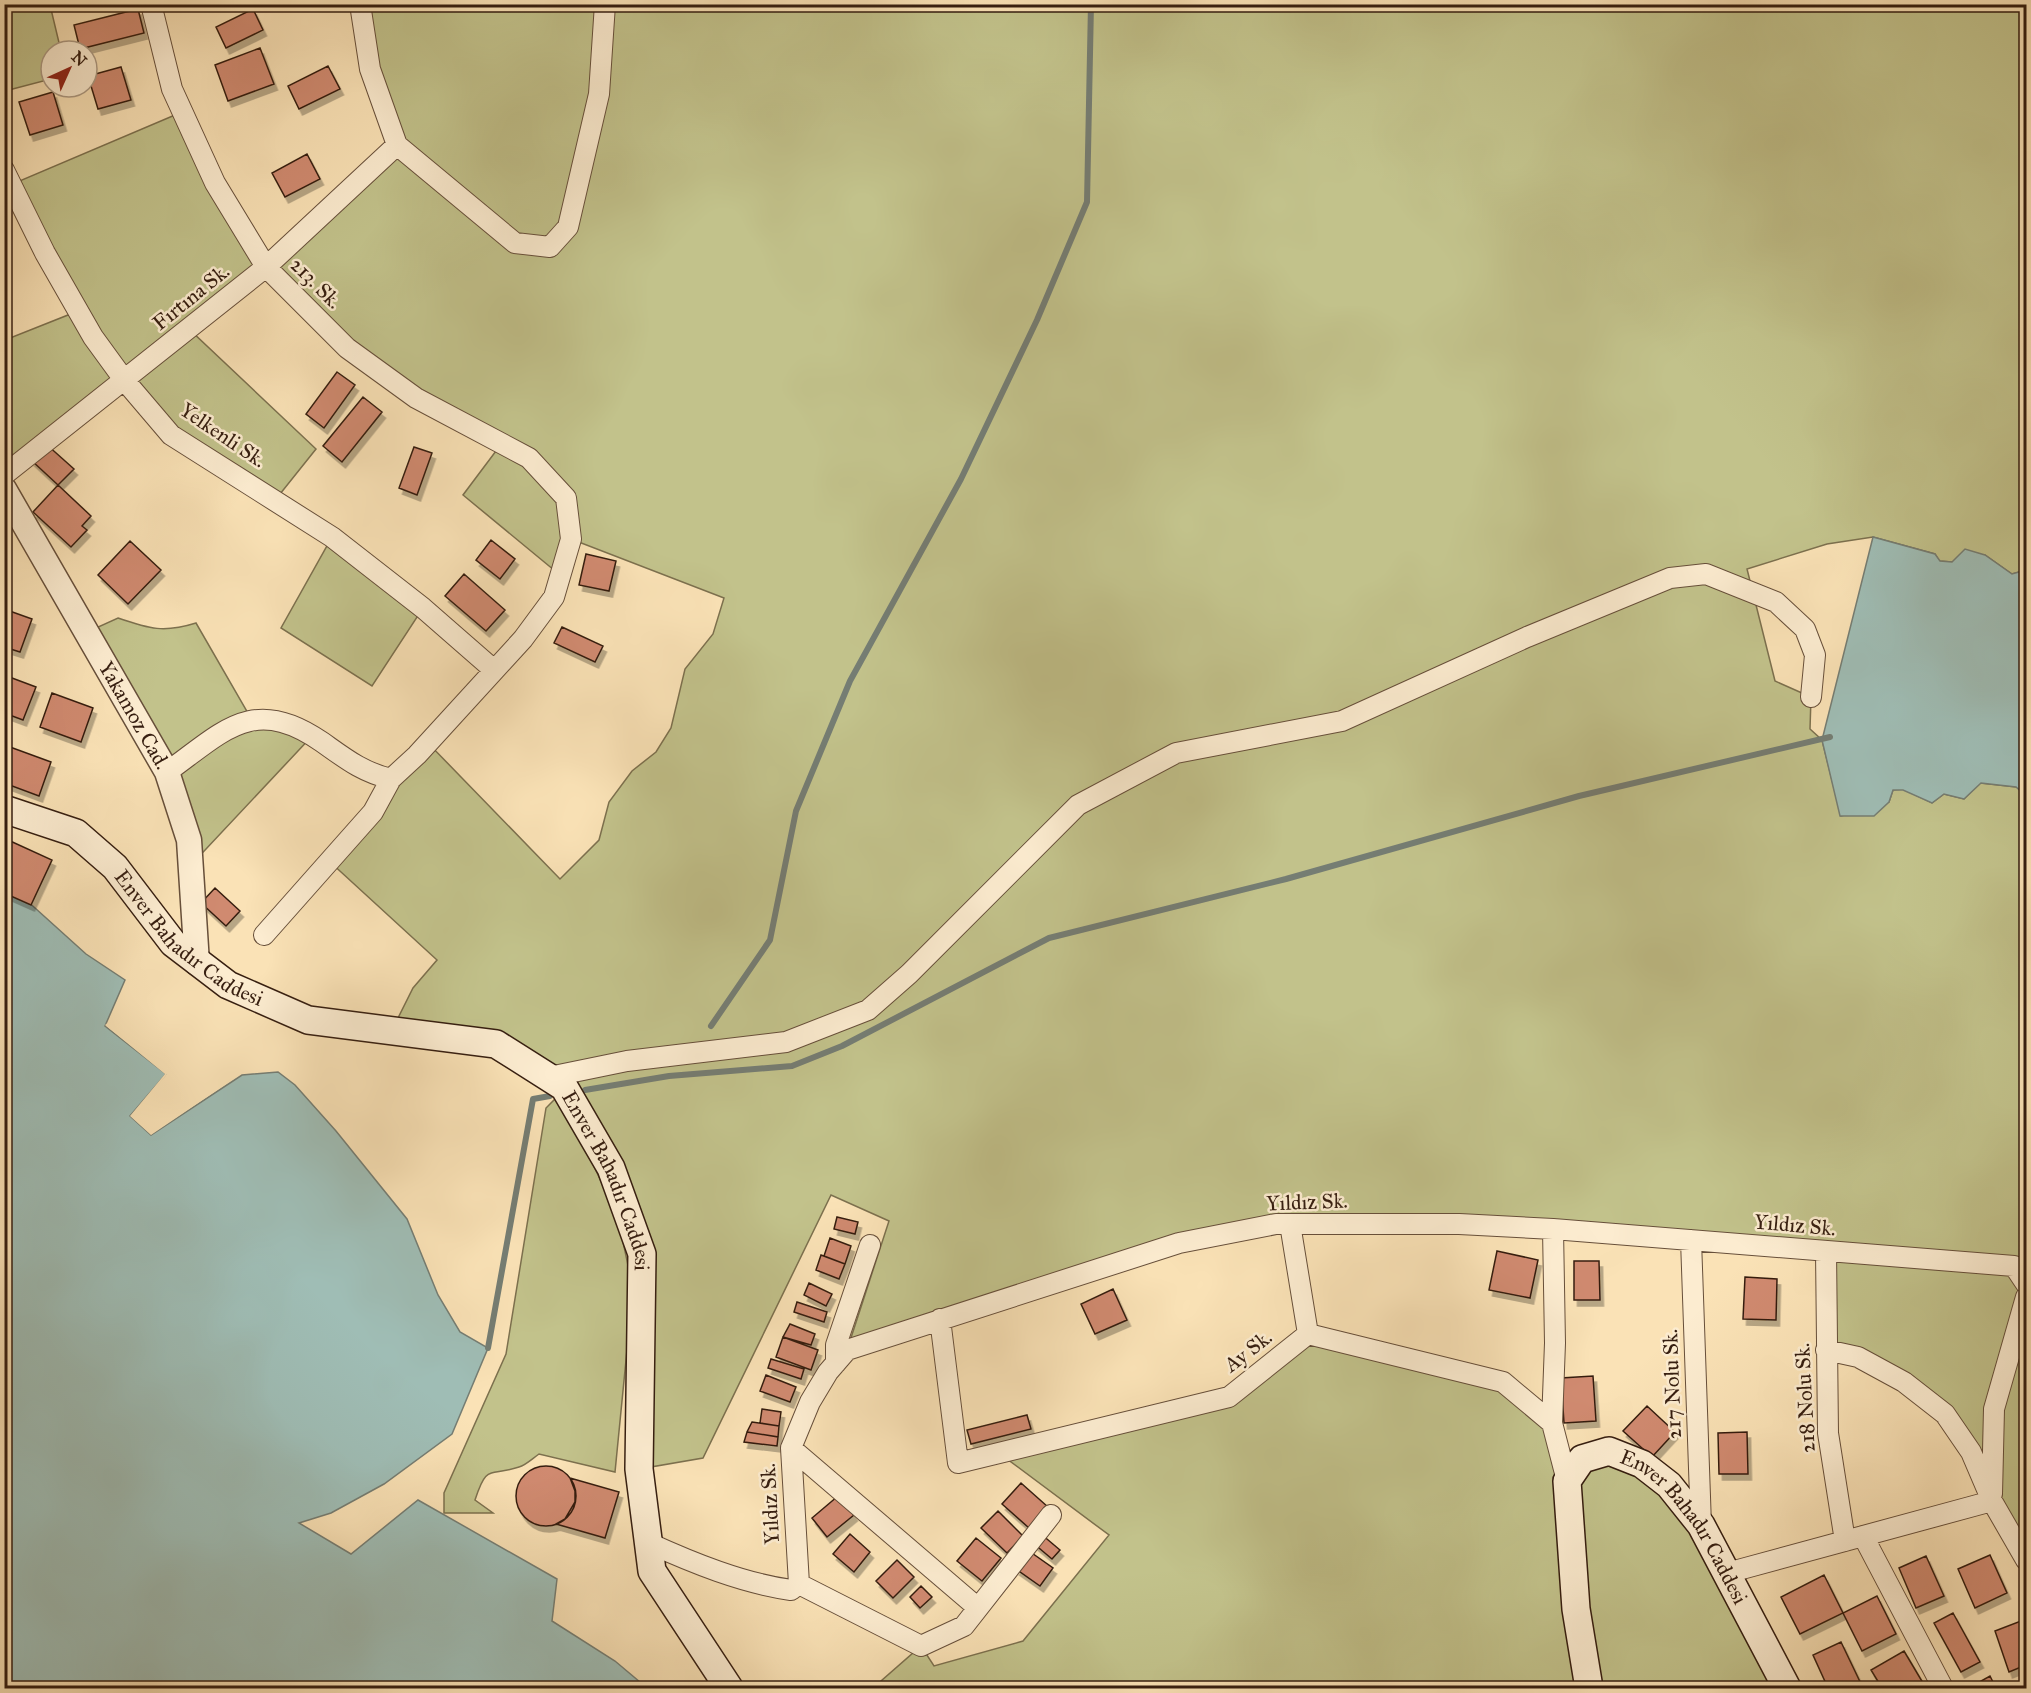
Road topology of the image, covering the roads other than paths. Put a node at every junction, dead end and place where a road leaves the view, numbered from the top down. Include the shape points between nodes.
1 (151, 4) edge
2 (360, 4) edge
3 (605, 4) edge
4 (398, 145) junction
5 (4, 170) edge
6 (266, 267) junction
7 (125, 381) junction
8 (4, 475) edge
9 (4, 489) edge
10 (494, 670) junction
11 (1811, 697) dead end
12 (167, 772) junction
13 (391, 779) junction
14 (4, 809) edge
15 (264, 934) dead end
16 (197, 963) junction
17 (554, 1081) junction
18 (1290, 1224) junction
19 (1553, 1229) junction
20 (1690, 1240) junction
21 (870, 1245) dead end
22 (1826, 1251) junction
23 (2026, 1284) edge
24 (2026, 1297) edge
25 (939, 1319) junction
26 (1308, 1334) junction
27 (1826, 1350) junction
28 (836, 1363) junction
29 (1552, 1423) junction
30 (791, 1448) junction
31 (1567, 1481) junction
32 (1992, 1501) junction
33 (1051, 1515) dead end
34 (1701, 1525) junction
35 (1854, 1538) junction
36 (649, 1543) junction
37 (2026, 1560) edge
38 (1727, 1573) junction
39 (799, 1584) junction
40 (978, 1608) junction
41 (729, 1689) edge
42 (1589, 1689) edge
43 (1787, 1689) edge
44 (1943, 1689) edge

1 - 6 street, 213. Sk. via 172,89 215,183
2 - 4 street via 370,69
3 - 4 street via 599,94 568,227 550,247 515,243
4 - 6 street, Fırtına Sk.
5 - 7 street, Yelkenli Sk. via 93,337
6 - 7 street, Fırtına Sk.
6 - 10 street, 213. Sk. via 347,348 416,398 529,458 566,498 571,539 554,597
7 - 8 street, Fırtına Sk.
7 - 10 street, Yelkenli Sk. via 171,435 332,537
9 - 12 street, Yakamoz Cad.
10 - 13 street
11 - 17 street via 1815,655 1805,630 1776,602 1706,574 1670,578 1527,637 1342,721 1176,753 1078,805 868,1010 786,1042 627,1060
12 - 13 street via 223,730 252,720 280,721 313,735 366,773
12 - 16 street, Yakamoz Cad. via 189,840
13 - 15 street via 373,812
14 - 16 main road, Enver Bahadır Caddesi via 76,833 115,867 173,943
16 - 17 main road, Enver Bahadır Caddesi via 228,985 308,1020 496,1044
17 - 36 main road, Enver Bahadır Caddesi via 611,1168 642,1254 639,1469
18 - 19 street, Yıldız Sk. via 1459,1224
18 - 25 street, Yıldız Sk. via 1179,1243
18 - 26 street
19 - 20 street, Yıldız Sk.
19 - 29 street
20 - 22 street, Yıldız Sk.
20 - 34 street, 217 Nolu Sk.
21 - 28 street via 836,1345
22 - 23 street, Yıldız Sk. via 2014,1266
22 - 27 street, 218 Nolu Sk.
24 - 32 street via 1994,1408
25 - 26 street, Ay Sk. via 958,1463 1229,1397
25 - 28 street, Yıldız Sk. via 847,1350
26 - 29 street via 1503,1382
27 - 32 street via 1867,1362 1904,1382 1945,1414 1971,1452
27 - 35 street, 218 Nolu Sk. via 1828,1434
28 - 30 street, Yıldız Sk. via 810,1402
29 - 31 street
30 - 39 street, Yıldız Sk.
30 - 40 street
31 - 34 main road, Enver Bahadır Caddesi via 1582,1459 1609,1451 1642,1464 1670,1485
31 - 42 main road via 1576,1609
32 - 35 street
32 - 37 street
33 - 40 street
34 - 38 main road, Enver Bahadır Caddesi
35 - 38 street
35 - 44 street, 218 Nolu Sk.
36 - 39 street via 768,1587 791,1590
36 - 41 main road, Enver Bahadır Caddesi via 652,1571
38 - 43 main road, Enver Bahadır Caddesi
39 - 40 street via 921,1646 964,1626

